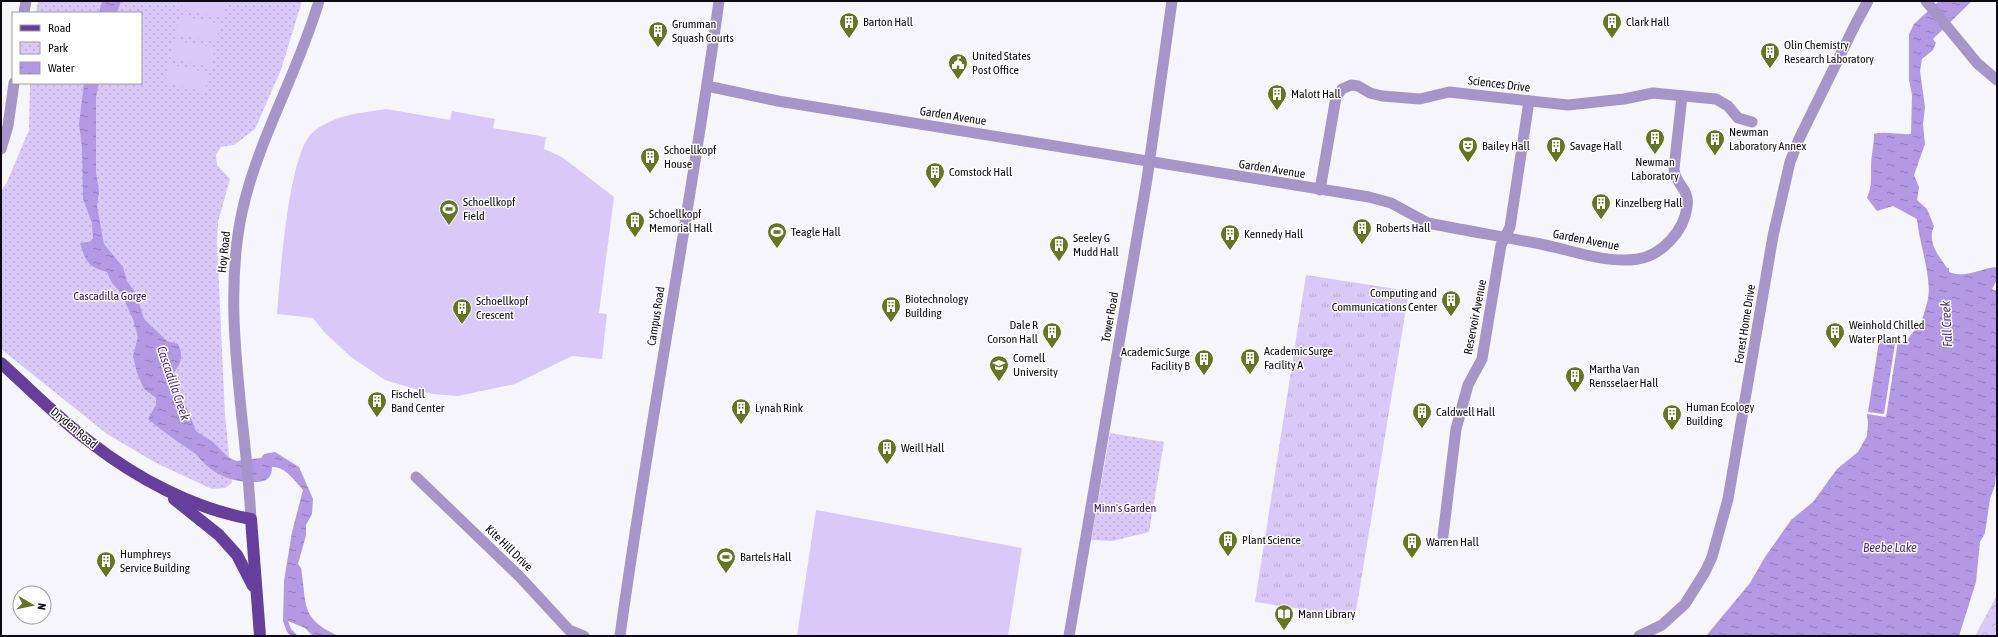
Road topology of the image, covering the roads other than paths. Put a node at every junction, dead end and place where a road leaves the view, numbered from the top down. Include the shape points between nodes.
1 (26, 1) edge
2 (319, 1) edge
3 (719, 1) edge
4 (1172, 1) edge
5 (1868, 1) edge
6 (1926, 1) edge
7 (24, 12) edge
8 (1997, 80) edge
9 (14, 84) edge
10 (707, 86) junction
11 (1682, 96) junction
12 (1529, 101) junction
13 (1752, 122) dead end
14 (1, 149) edge
15 (1149, 163) junction
16 (1320, 190) junction
17 (1506, 237) junction
18 (1, 363) edge
19 (416, 477) dead end
20 (154, 483) junction
21 (251, 519) junction
22 (1443, 536) dead end
23 (256, 591) junction
24 (260, 636) edge
25 (584, 636) edge
26 (620, 636) edge
27 (1069, 636) edge
28 (1639, 636) edge

1 - 7 street
2 - 21 street, Hoy Road via 255,167 242,210 238,235 233,300
3 - 10 street, Campus Road
4 - 15 street, Tower Road
5 - 28 street, Forest Home Drive via 1790,162 1773,236 1728,499 1712,557 1685,604 1662,625
6 - 8 street via 1988,73
9 - 14 street via 8,126
10 - 15 street, Garden Avenue via 778,101 1132,158
10 - 26 street, Campus Road
11 - 12 street, Sciences Drive via 1649,93 1639,97 1578,105
11 - 13 street, Sciences Drive via 1716,100 1728,106 1738,118
11 - 17 street, Garden Avenue via 1674,169 1687,194 1687,209 1677,232 1663,248 1639,259 1622,260
12 - 16 street, Sciences Drive via 1449,92 1427,98 1403,98 1374,95 1355,85 1348,86 1338,93 1335,100
12 - 17 street, Reservoir Avenue via 1510,228
15 - 16 street, Garden Avenue
15 - 27 street, Tower Road
16 - 17 street, Garden Avenue via 1391,203 1438,226
17 - 22 street, Reservoir Avenue via 1501,245 1482,359 1468,385 1456,429
18 - 20 main road, Dryden Road via 89,442
19 - 25 street, Kite Hill Drive via 520,577 569,630
20 - 21 main road, Dryden Road via 211,509
20 - 23 main road, Dryden Road via 204,521 237,555
21 - 23 main road, Dryden Road
23 - 24 main road, Dryden Road

